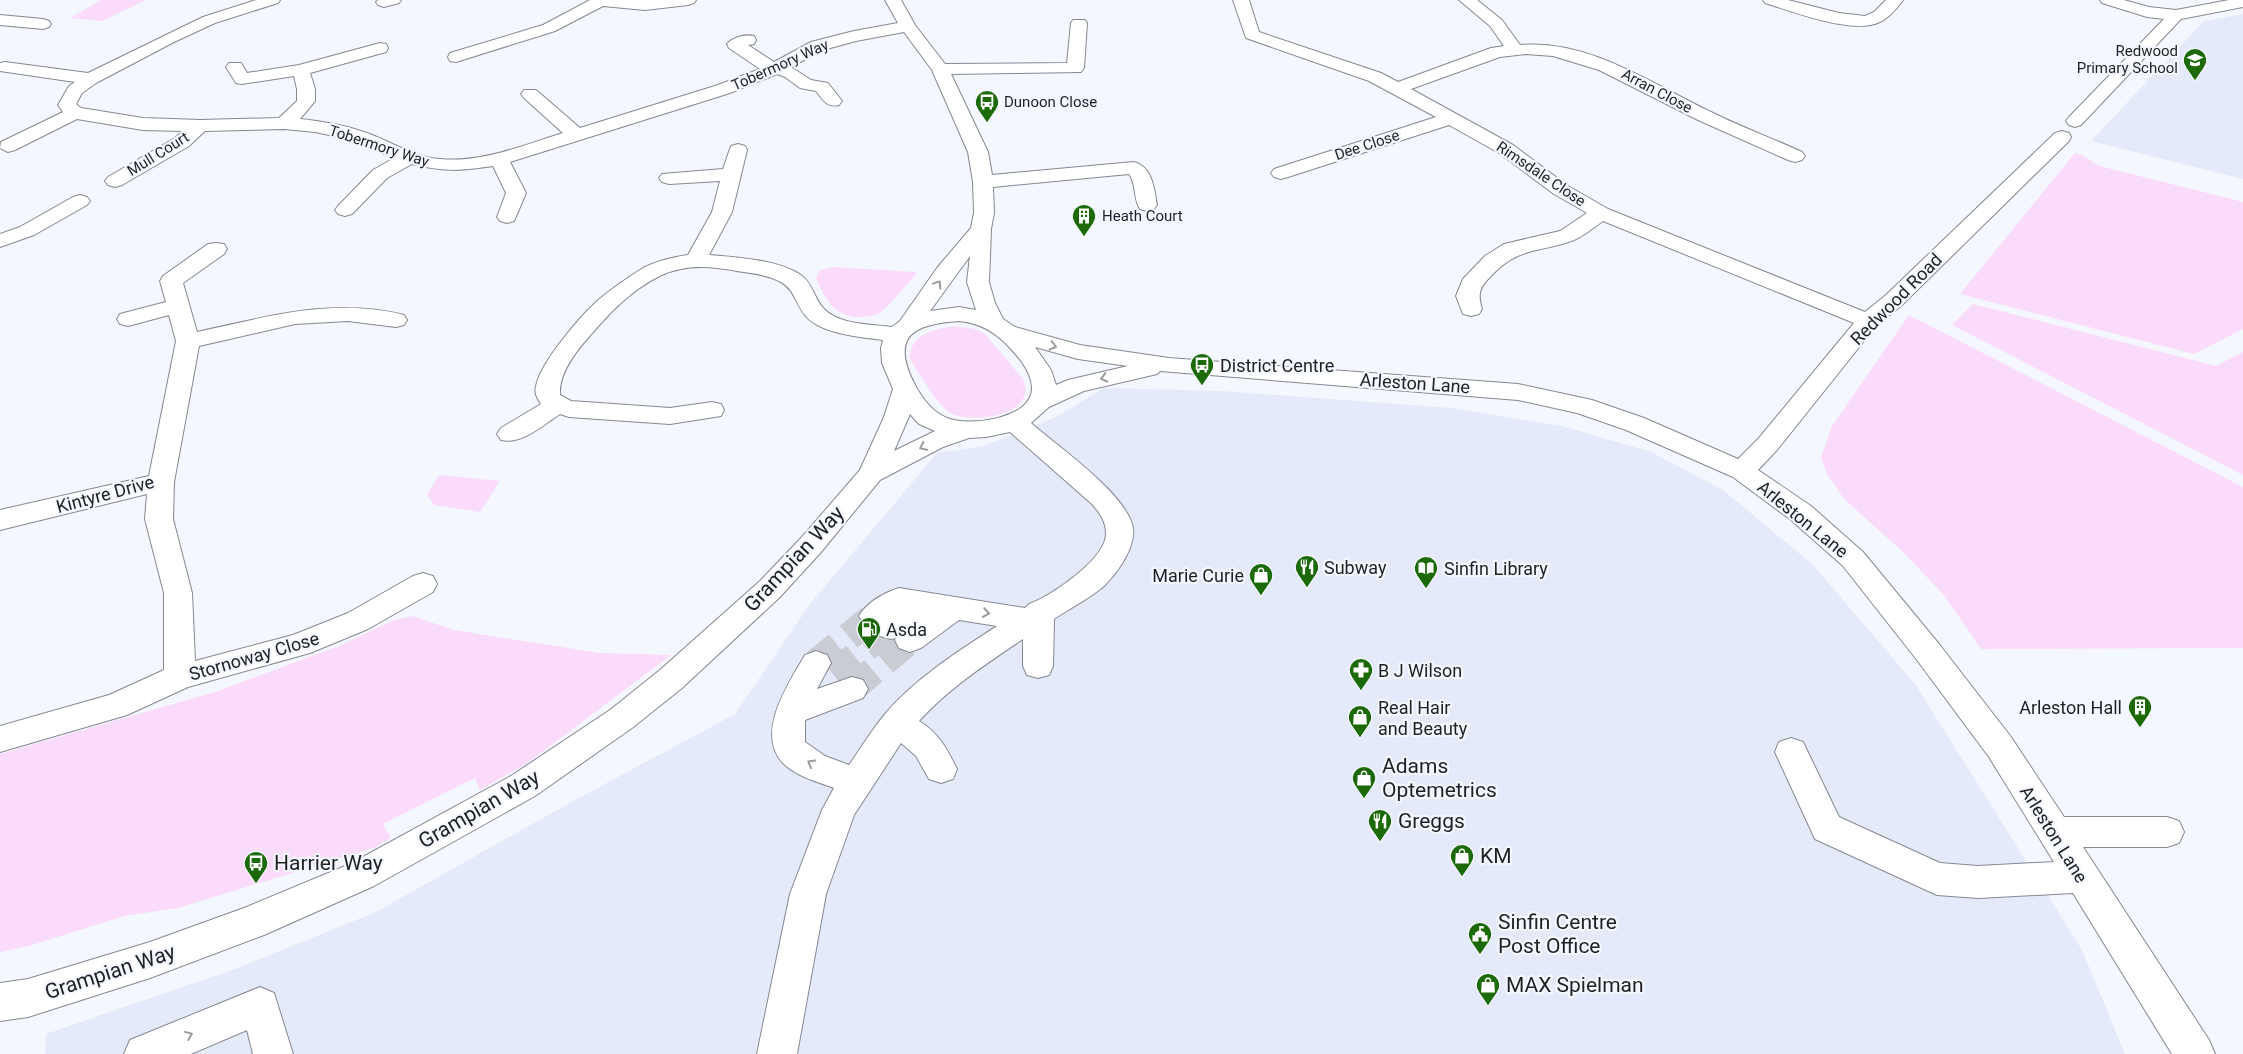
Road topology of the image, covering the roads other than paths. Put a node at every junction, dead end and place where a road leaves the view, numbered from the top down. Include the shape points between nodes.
1 (272, 0) edge
2 (600, 0) edge
3 (688, 0) edge
4 (893, 0) edge
5 (1241, 0) edge
6 (1467, 0) edge
7 (1770, 0) edge
8 (1894, 0) edge
9 (2108, 0) edge
10 (253, 2) edge
11 (2243, 2) edge
12 (2, 12) edge
13 (2176, 15) junction
14 (1079, 23) dead end
15 (43, 24) dead end
16 (908, 26) junction
17 (748, 40) dead end
18 (380, 48) dead end
19 (1514, 49) junction
20 (456, 57) dead end
21 (5, 67) dead end
22 (235, 68) dead end
23 (776, 68) junction
24 (940, 69) junction
25 (300, 70) junction
26 (90, 79) junction
27 (1397, 88) junction
28 (530, 94) dead end
29 (833, 101) dead end
30 (75, 113) junction
31 (1452, 118) junction
32 (284, 123) junction
33 (200, 126) junction
34 (578, 136) junction
35 (8, 146) dead end
36 (738, 150) dead end
37 (1795, 156) dead end
38 (409, 158) junction
39 (499, 159) junction
40 (1281, 173) dead end
41 (732, 174) junction
42 (669, 178) dead end
43 (115, 181) dead end
44 (983, 182) junction
45 (80, 202) dead end
46 (1146, 205) dead end
47 (345, 210) dead end
48 (1601, 213) junction
49 (507, 217) dead end
50 (981, 229) junction
51 (3, 240) edge
52 (216, 249) dead end
53 (694, 261) junction
54 (178, 306) junction
55 (1471, 309) dead end
56 (128, 320) dead end
57 (396, 320) dead end
58 (1868, 321) junction
59 (1000, 327) junction
60 (904, 329) junction
61 (188, 341) junction
62 (1169, 365) junction
63 (905, 389) junction
64 (1041, 401) junction
65 (557, 405) junction
66 (712, 410) dead end
67 (1015, 422) junction
68 (968, 429) junction
69 (510, 434) dead end
70 (1742, 471) junction
71 (871, 474) junction
72 (161, 482) junction
73 (0, 520) edge
74 (423, 584) dead end
75 (941, 605) junction
76 (1033, 616) junction
77 (1038, 666) dead end
78 (180, 677) junction
79 (792, 712) junction
80 (896, 724) junction
81 (0, 739) edge
82 (1791, 752) dead end
83 (941, 769) dead end
84 (856, 781) junction
85 (2167, 832) dead end
86 (2053, 833) junction
87 (2081, 877) junction
88 (0, 1002) edge
89 (144, 1054) edge
90 (273, 1054) edge
91 (778, 1054) edge
92 (2195, 1054) edge

1 - 10 street
2 - 3 street via 645,5
2 - 20 street via 557,25
4 - 16 street
5 - 27 street, Rimsdale Close via 1252,36
6 - 19 street via 1496,23
7 - 8 street via 1854,20 1874,19
9 - 13 street via 2147,12
10 - 26 street via 209,20
11 - 13 street
12 - 15 street via 20,22
13 - 58 street, Redwood Road via 2069,137
14 - 24 street via 1075,70
16 - 23 street, Tobermory Way via 826,44
16 - 24 street
17 - 23 street via 735,44 759,62
18 - 25 street
19 - 27 street, Arran Close via 1496,52
19 - 37 street, Arran Close via 1573,55 1610,67 1705,116
21 - 26 street
22 - 25 street via 242,79
23 - 29 street via 791,73 806,84 822,87
23 - 34 street, Tobermory Way via 732,87
24 - 44 street via 978,152
25 - 32 street via 309,94 306,103
26 - 30 street via 69,97 67,105
27 - 31 street, Rimsdale Close
28 - 34 street
30 - 33 street, Tobermory Way via 143,124
30 - 35 street
31 - 40 street, Dee Close
31 - 48 street, Rimsdale Close via 1506,149 1561,190
32 - 33 street, Tobermory Way
32 - 38 street, Tobermory Way via 358,136
33 - 43 street, Mull Court via 182,142
34 - 39 street, Tobermory Way
36 - 41 street
38 - 39 street, Tobermory Way via 446,165
38 - 47 street via 380,174
39 - 49 street via 516,193
41 - 42 street
41 - 53 street via 722,212
44 - 46 street via 1134,168 1143,180
44 - 50 street
45 - 51 street via 27,231
48 - 55 street via 1566,235 1512,249 1493,261 1471,284 1467,296
48 - 58 street, Rimsdale Close
50 - 59 street via 978,282 984,303
60 -> 50 street
52 - 54 street, Kintyre Drive via 171,281
53 - 60 street via 788,276 803,289 809,305 818,316 838,324
53 - 65 street via 674,263 651,272 603,309 572,345 547,384 548,396
54 - 56 street
54 - 61 street, Kintyre Drive
57 - 61 street via 348,314 295,318
58 - 70 street, Redwood Road via 1768,444
59 - 60 street via 975,316 959,314 938,315
59 -> 62 street, Arleston Lane via 1078,352
59 - 64 street via 1025,350 1042,376
60 - 63 street via 891,348 892,360
61 - 72 street, Kintyre Drive
62 -> 64 street, Arleston Lane via 1078,385
62 - 70 street, Arleston Lane via 1518,392 1583,406 1636,424
63 - 68 street via 928,418 944,426
63 - 71 street, Grampian Way via 897,417
64 - 67 street
65 - 66 street via 587,411 670,416
65 - 69 street
67 - 68 street
67 - 76 street via 1101,497 1115,514 1120,535 1111,556 1094,578
68 -> 71 street, Grampian Way via 934,441
70 - 86 street, Arleston Lane via 1801,513 1853,559 2000,747
71 - 88 street, Grampian Way via 770,589 671,679 621,719 523,786 362,875 251,923 150,960 28,998
72 - 73 street, Kintyre Drive
72 - 78 street, Stornoway Close via 159,519 178,593
74 - 78 street, Stornoway Close via 358,621 323,636
75 - 75 street via 892,628 899,599
75 -> 76 street
76 - 77 street
76 - 80 street via 961,665
78 - 81 street via 116,706
79 - 79 street via 834,675
84 -> 79 street via 814,766 793,752 787,733
80 - 83 street via 932,749
80 - 84 street
82 - 87 street via 1827,828 1937,879 1978,882
84 - 91 street via 839,810 808,894
85 - 86 street
86 - 87 street, Arleston Lane
87 - 92 street, Arleston Lane
89 -> 90 street via 260,1006

